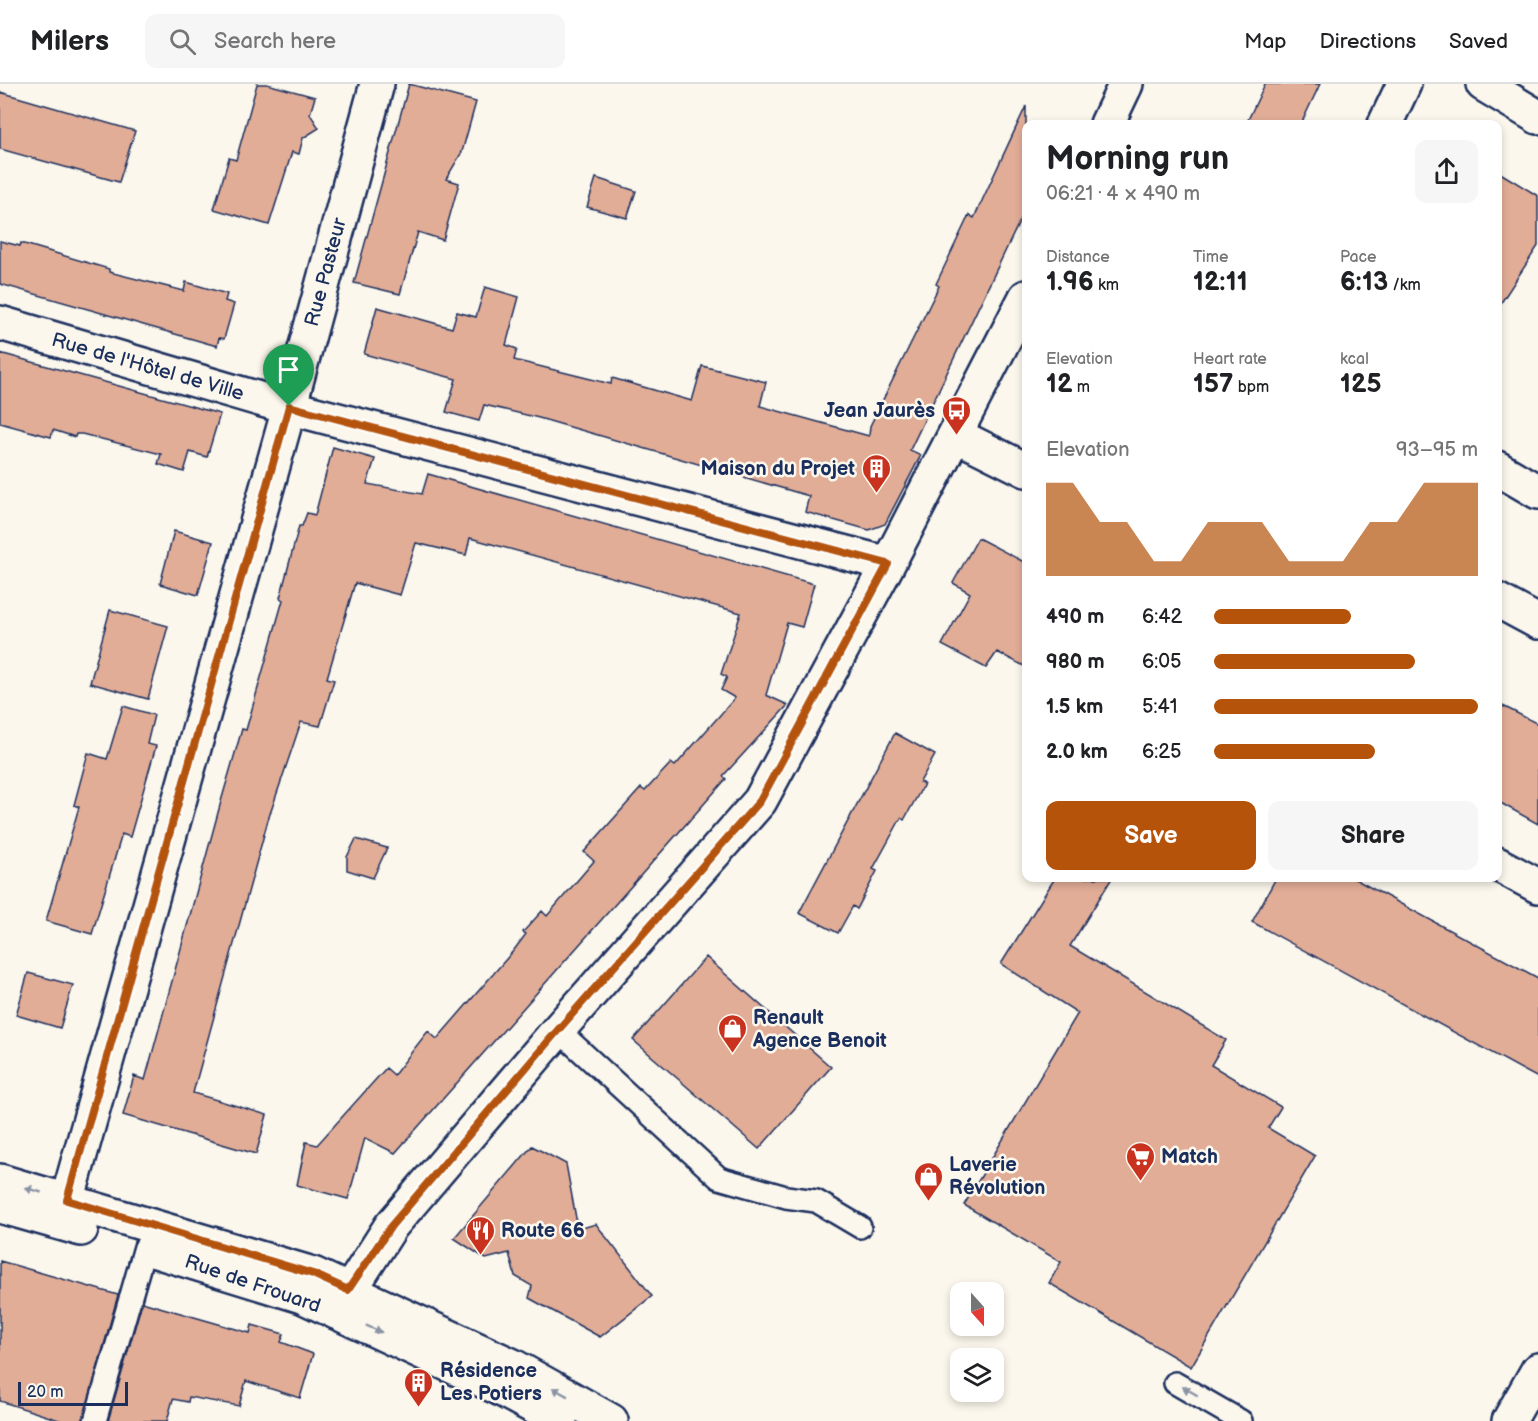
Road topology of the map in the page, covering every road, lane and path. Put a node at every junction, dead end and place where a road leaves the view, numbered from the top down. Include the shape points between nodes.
1 (377, 84) edge
2 (1126, 84) edge
3 (1404, 84) edge
4 (1483, 84) edge
5 (1538, 117) edge
6 (1109, 120) edge
7 (1387, 120) edge
8 (1022, 305) edge
9 (0, 323) edge
10 (289, 406) junction
11 (956, 435) junction
12 (1022, 468) edge
13 (1502, 471) edge
14 (1538, 492) edge
15 (888, 564) junction
16 (1502, 603) edge
17 (1538, 622) edge
18 (1502, 867) edge
19 (1538, 886) edge
20 (558, 1030) junction
21 (0, 1181) edge
22 (0, 1206) edge
23 (64, 1212) junction
24 (860, 1227) dead end
25 (145, 1247) junction
26 (342, 1301) junction
27 (1538, 1370) edge
28 (1175, 1383) dead end
29 (95, 1421) edge
30 (560, 1421) edge
31 (611, 1421) edge
32 (1241, 1421) edge
33 (1509, 1421) edge

1 - 10 street, Rue Pasteur
2 - 6 street
3 - 7 street
4 - 5 street
8 - 11 street
9 - 10 street, Rue de l'Hôtel de Ville
10 - 15 street, Rue de l'Hôtel de Ville
10 - 23 street, Rue Pasteur
11 - 12 street
11 - 15 street
13 - 14 street
15 - 20 street via 760,801
16 - 17 street
18 - 19 street
20 - 24 lane via 718,1178 816,1201
20 - 26 street via 391,1226
23 -> 21 street, Rue de Frouard
22 - 23 street, Rue de Frouard
23 - 25 street, Rue de Frouard
23 - 26 street, Rue de Frouard via 313,1274
25 - 26 street, Rue de Frouard via 302,1296
25 - 29 lane
26 -> 30 street, Rue de Frouard
31 -> 26 street, Rue de Frouard via 513,1366
27 - 33 street
32 -> 28 lane

